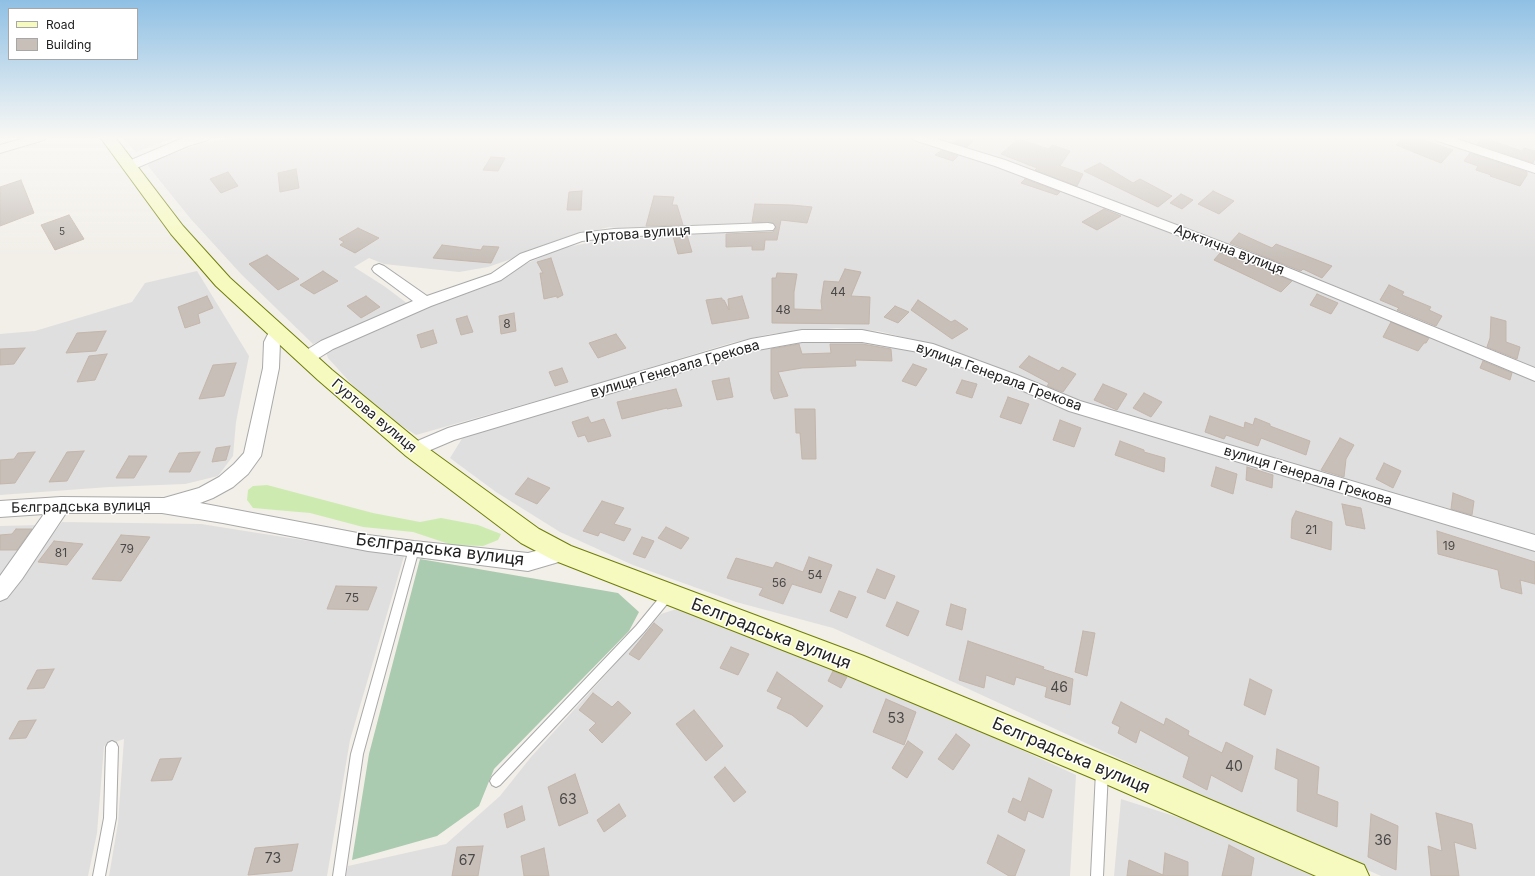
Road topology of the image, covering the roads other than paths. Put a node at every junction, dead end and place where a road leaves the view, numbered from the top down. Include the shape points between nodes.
1 (139, 178) edge
2 (1039, 178) edge
3 (768, 227) dead end
4 (379, 269) dead end
5 (424, 302) junction
6 (277, 332) junction
7 (306, 358) junction
8 (1535, 375) edge
9 (414, 450) junction
10 (226, 482) junction
11 (61, 505) junction
12 (162, 505) junction
13 (0, 509) edge
14 (223, 515) junction
15 (1535, 543) edge
16 (414, 549) junction
17 (562, 553) junction
18 (0, 592) edge
19 (668, 595) junction
20 (112, 747) dead end
21 (1102, 768) junction
22 (496, 781) dead end
23 (99, 876) edge
24 (339, 876) edge
25 (1097, 876) edge
26 (1352, 876) edge

1 - 6 street, Гуртова вулиця via 177,230 223,282
2 - 8 street, Арктична вулиця via 1264,263
3 - 5 street, Гуртова вулиця via 580,237 525,257 496,277
4 - 5 street
5 - 7 street, Гуртова вулиця via 327,345
6 - 7 street, Гуртова вулиця
6 - 10 street, Бєлградська вулиця via 272,342 271,368 252,456
7 - 9 street, Гуртова вулиця
9 - 15 street, вулиця Генерала Грекова via 448,435 751,345 802,336 862,336 927,348 1075,406
9 - 17 street, Гуртова вулиця via 530,536
10 - 12 street, Бєлградська вулиця via 184,501
10 - 14 street
11 - 12 street, Бєлградська вулиця
11 - 13 street, Бєлградська вулиця
11 - 18 street
12 - 14 street, Бєлградська вулиця
14 - 16 street, Бєлградська вулиця via 368,543
16 - 17 street, Бєлградська вулиця via 528,562
16 - 24 lane via 357,754
17 - 19 street, Бєлградська вулиця
19 - 21 street, Бєлградська вулиця via 854,665
19 - 22 lane via 640,629
20 - 23 lane via 110,818
21 - 25 lane
21 - 26 street, Бєлградська вулиця

